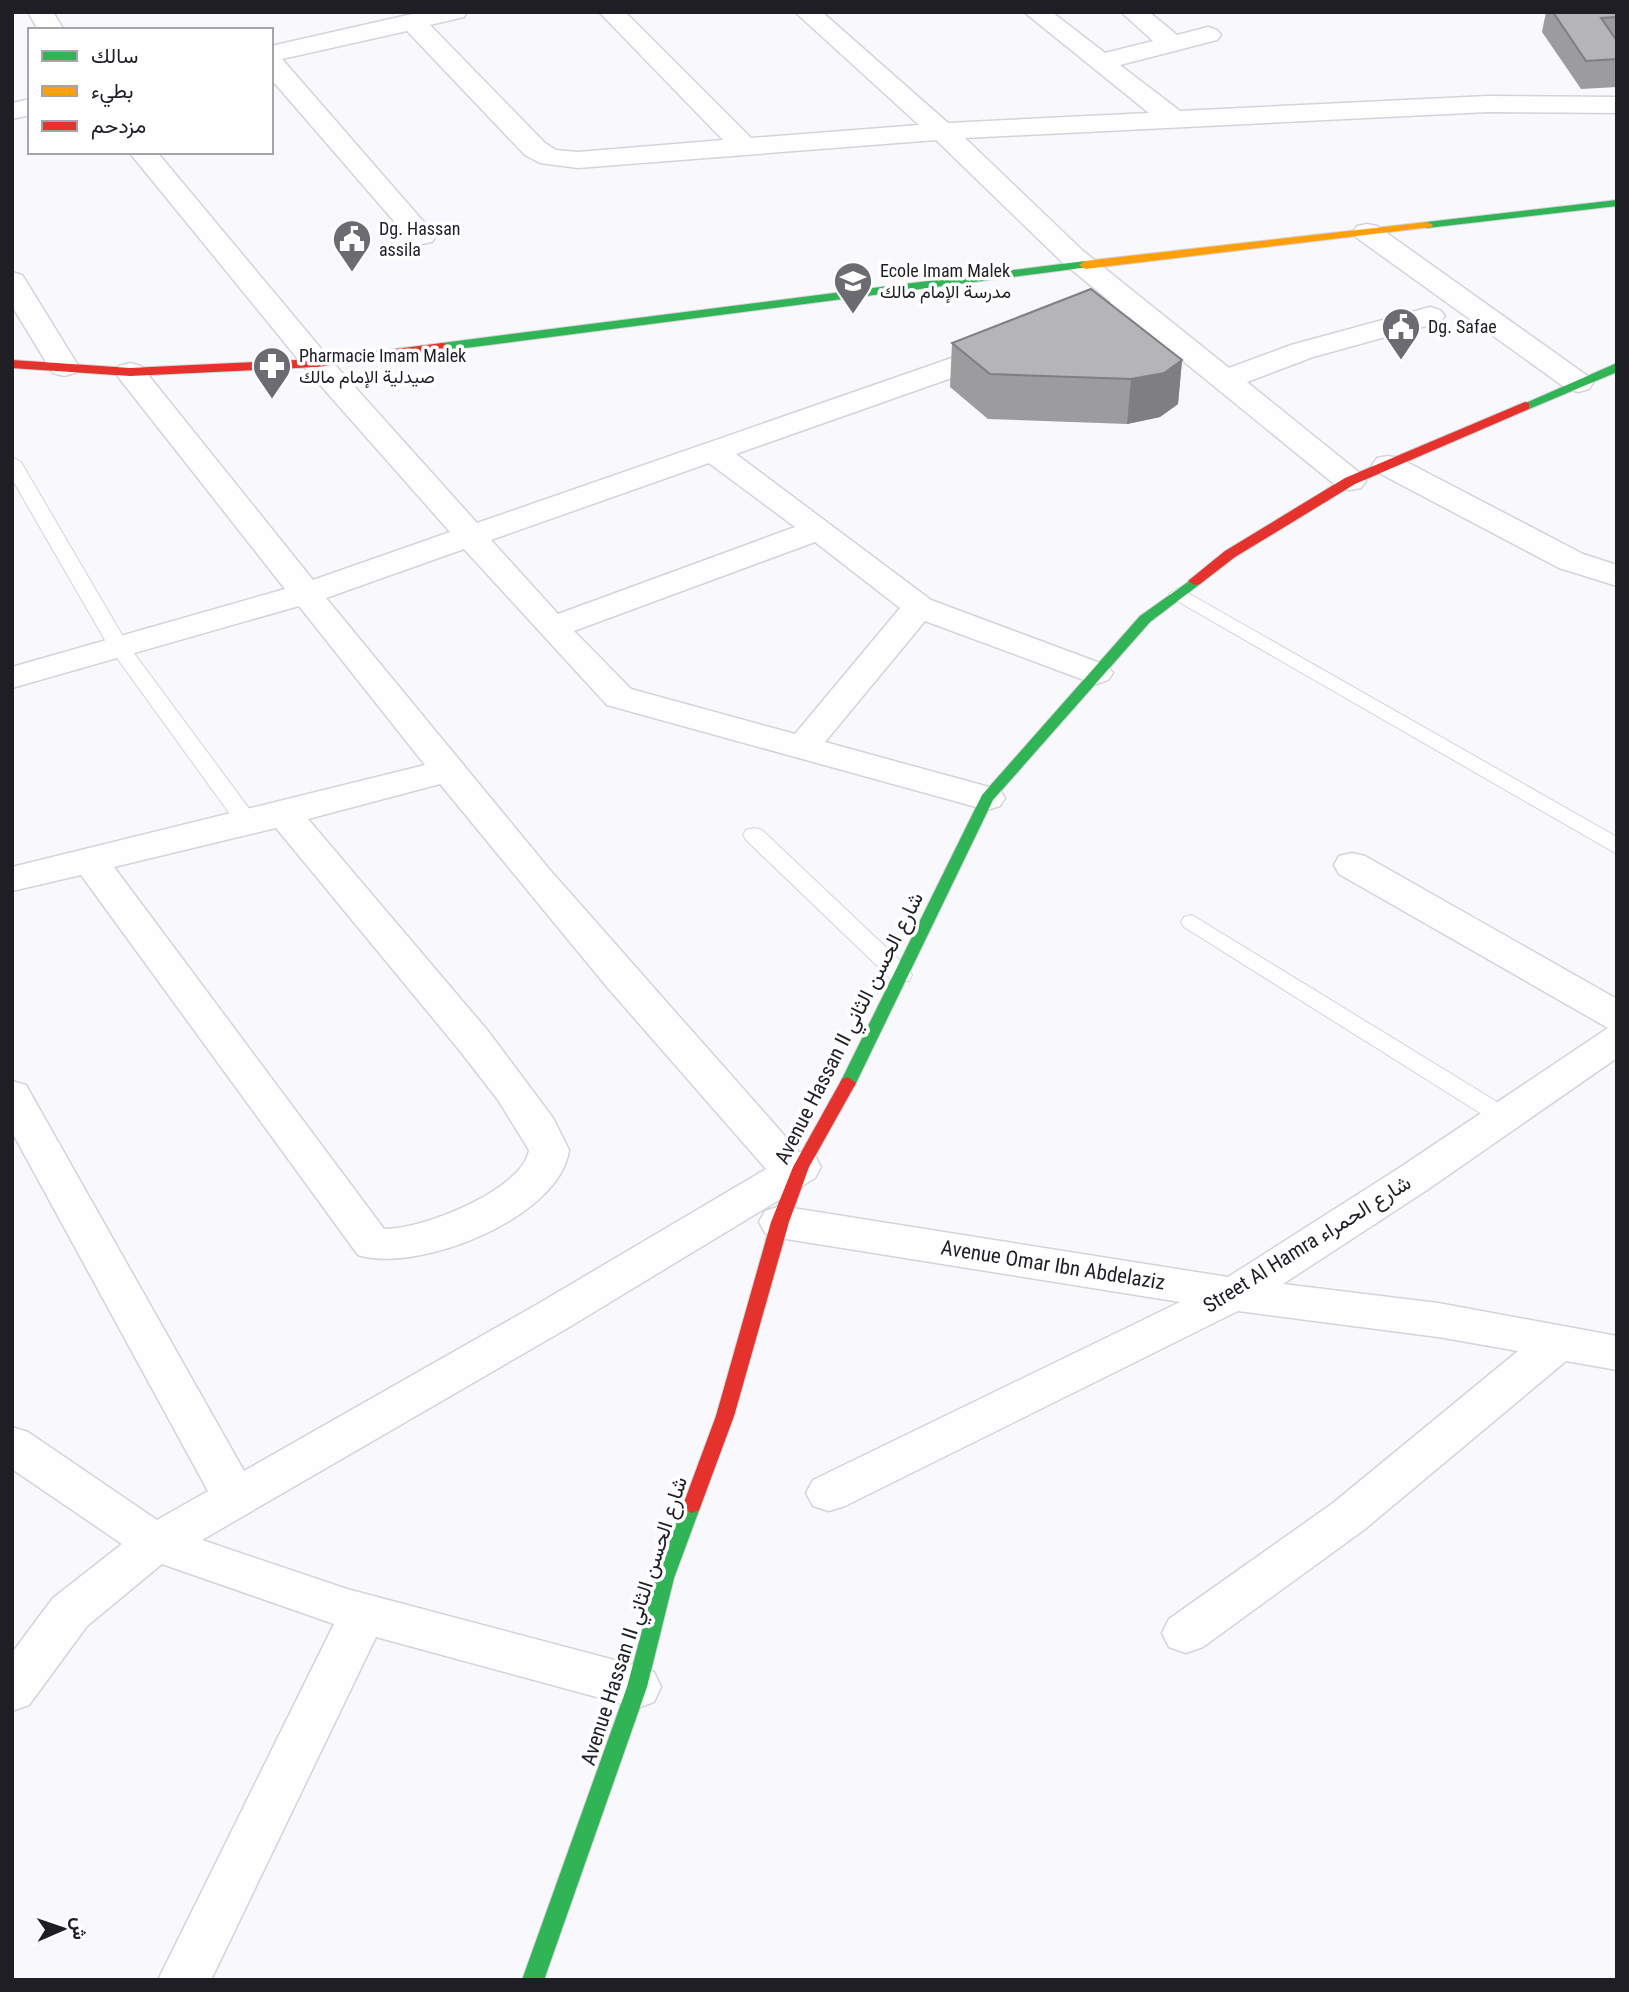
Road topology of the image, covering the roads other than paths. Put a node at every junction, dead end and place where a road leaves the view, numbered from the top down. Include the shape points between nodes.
1 (20, 12) edge
2 (40, 12) edge
3 (455, 12) edge
4 (611, 12) edge
5 (807, 12) edge
6 (1036, 12) edge
7 (1133, 12) edge
8 (12, 14) edge
9 (413, 22) junction
10 (50, 28) edge
11 (1208, 35) dead end
12 (1173, 44) junction
13 (273, 54) edge
14 (1100, 62) junction
15 (273, 65) edge
16 (1617, 105) edge
17 (1173, 119) junction
18 (942, 131) junction
19 (743, 145) junction
20 (144, 154) edge
21 (1617, 203) edge
22 (1367, 232) junction
23 (422, 236) dead end
24 (1083, 265) junction
25 (12, 281) edge
26 (1133, 304) junction
27 (1430, 316) dead end
28 (317, 363) junction
29 (12, 364) edge
30 (64, 367) junction
31 (1617, 367) edge
32 (130, 372) junction
33 (1223, 381) junction
34 (1578, 383) junction
35 (714, 452) junction
36 (12, 462) edge
37 (1388, 465) junction
38 (1350, 481) junction
39 (819, 530) junction
40 (471, 538) junction
41 (1617, 576) edge
42 (305, 594) junction
43 (1179, 594) junction
44 (919, 607) junction
45 (552, 628) junction
46 (119, 648) junction
47 (1096, 673) junction
48 (12, 678) edge
49 (802, 748) junction
50 (450, 770) junction
51 (988, 798) junction
52 (266, 819) junction
53 (754, 835) dead end
54 (1617, 847) edge
55 (90, 860) junction
56 (1352, 865) dead end
57 (12, 879) edge
58 (1192, 922) dead end
59 (901, 975) junction
60 (1612, 1042) edge
61 (12, 1095) edge
62 (1504, 1117) junction
63 (797, 1170) junction
64 (780, 1222) junction
65 (1234, 1294) junction
66 (1559, 1342) junction
67 (1617, 1353) edge
68 (12, 1445) edge
69 (829, 1493) dead end
70 (235, 1497) junction
71 (156, 1543) junction
72 (363, 1614) junction
73 (1186, 1633) dead end
74 (637, 1687) junction
75 (12, 1690) edge
76 (184, 1980) edge
77 (533, 1980) edge

1 - 8 street
2 - 10 street
3 - 9 street
4 - 19 street
5 - 18 street
6 - 14 street
7 - 12 street
9 - 13 street
9 - 19 street via 535,149 550,157 578,160
11 - 12 street
12 - 14 street
14 - 17 street
15 - 23 street
16 - 17 street via 1488,104
17 - 18 street
18 - 19 street
18 - 24 street
20 - 28 street
21 - 22 street
22 - 24 street
22 - 34 street
24 - 26 street
24 - 28 street
25 - 30 street
26 - 33 street
26 - 35 street
27 - 33 street via 1301,351
28 - 32 street
28 - 40 street
29 - 30 street
30 - 32 street
31 - 34 street, Avenue Hassan II شارع الحسن الثاني
32 - 42 street
33 - 38 street
34 - 37 street, Avenue Hassan II شارع الحسن الثاني
35 - 39 street
35 - 40 street
36 - 46 lane
37 - 38 street, Avenue Hassan II شارع الحسن الثاني
37 - 41 street via 1571,561
38 - 43 street, Avenue Hassan II شارع الحسن الثاني via 1270,528
39 - 44 street
39 - 45 street
40 - 42 street
40 - 45 street
42 - 46 street
42 - 50 street
43 - 47 street, Avenue Hassan II شارع الحسن الثاني via 1145,619
43 - 54 lane
44 - 47 street
44 - 49 street
45 - 49 street via 619,697
46 - 48 street
46 - 52 lane
47 - 51 street, Avenue Hassan II شارع الحسن الثاني
49 - 51 street
50 - 52 street
50 - 63 street via 711,1083
51 - 59 street, Avenue Hassan II شارع الحسن الثاني
52 - 55 street
52 - 55 street via 500,1074 539,1126 549,1148 547,1164 510,1200 418,1242 392,1247 373,1244
53 - 59 lane
55 - 57 street
56 - 60 street
58 - 62 lane
59 - 63 street, Avenue Hassan II شارع الحسن الثاني via 867,1048
60 - 62 street, Street Al Hamra شارع الحمراء
61 - 70 street
62 - 65 street, Street Al Hamra شارع الحمراء
63 - 64 street, Avenue Hassan II شارع الحسن الثاني
63 - 70 street
64 - 65 street, Avenue Omar Ibn Abdelaziz
64 - 74 street, Avenue Hassan II شارع الحسن الثاني via 725,1416 665,1578
65 - 66 street, Avenue Omar Ibn Abdelaziz via 1438,1320
65 - 69 street, Street Al Hamra شارع الحمراء
66 - 67 street, Avenue Omar Ibn Abdelaziz
66 - 73 street via 1349,1516
68 - 71 street
70 - 71 street
71 - 72 street
71 - 75 street via 70,1612
72 - 74 street
72 - 76 street
74 - 77 street, Avenue Hassan II شارع الحسن الثاني

